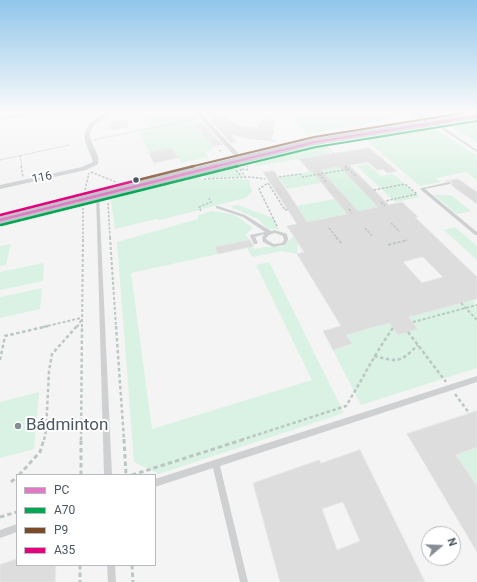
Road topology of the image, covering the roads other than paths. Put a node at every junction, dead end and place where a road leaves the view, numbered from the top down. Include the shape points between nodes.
1 (86, 138) edge
2 (216, 138) edge
3 (306, 138) edge
4 (333, 138) edge
5 (457, 138) edge
6 (477, 151) edge
7 (227, 154) junction
8 (449, 183) dead end
9 (0, 187) edge
10 (94, 195) junction
11 (217, 207) dead end
12 (0, 212) edge
13 (0, 220) edge
14 (270, 232) junction
15 (477, 234) edge
16 (256, 244) dead end
17 (477, 379) edge
18 (216, 464) junction
19 (108, 474) edge
20 (156, 483) edge
21 (16, 528) edge
22 (0, 534) edge
23 (111, 566) edge
24 (112, 582) edge
25 (244, 582) edge

1 - 9 street, 116 via 96,162 84,169
2 - 7 street
3 - 7 highway
4 - 10 highway
5 - 6 lane
7 - 10 highway via 118,182
8 - 15 lane via 422,189
10 - 12 highway
10 - 13 highway
10 - 19 lane
11 - 14 lane via 244,216
14 - 14 lane via 265,236 265,241 270,245 277,246 286,240 285,235
14 - 16 lane via 252,236
17 - 18 lane
18 - 20 lane
18 - 25 lane
21 - 22 lane
23 - 24 lane

